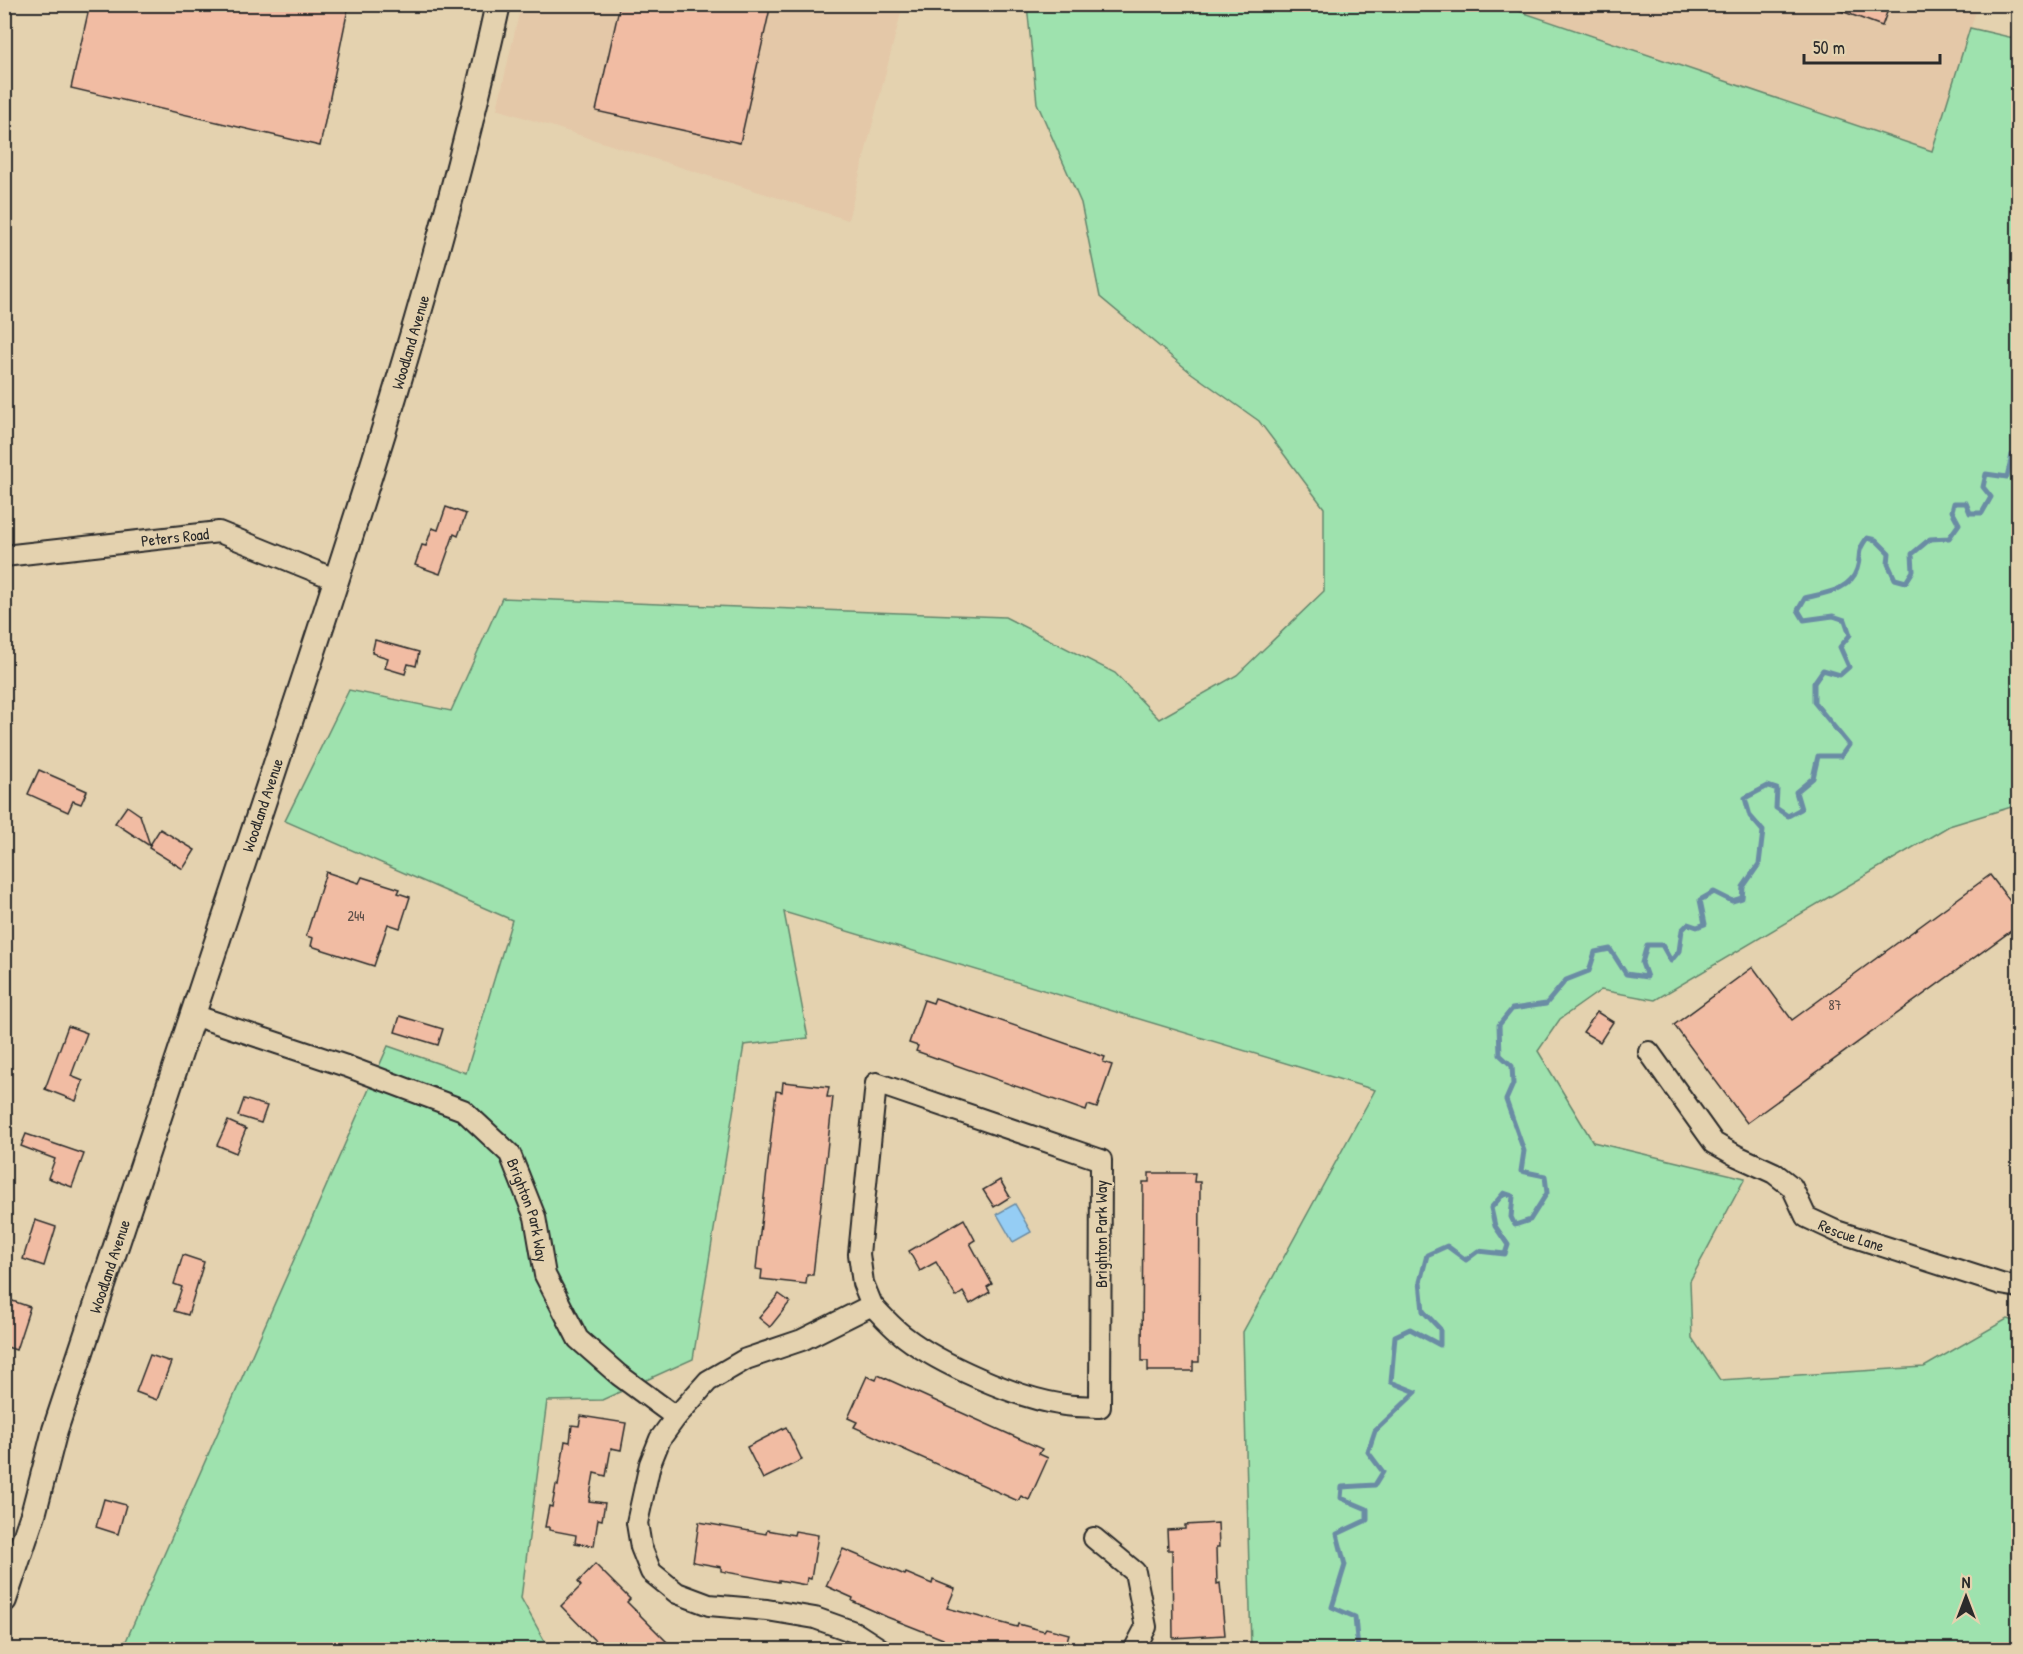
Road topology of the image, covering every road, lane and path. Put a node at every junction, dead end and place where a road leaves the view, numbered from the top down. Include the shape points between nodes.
1 (498, 4) edge
2 (4, 556) edge
3 (337, 580) junction
4 (192, 1015) junction
5 (1649, 1052) dead end
6 (2019, 1287) edge
7 (872, 1305) junction
8 (676, 1417) junction
9 (1094, 1538) dead end
10 (4, 1600) edge
11 (882, 1650) edge
12 (1134, 1650) edge

1 - 3 street, Woodland Avenue via 411,342
2 - 3 street, Peters Road via 219,532
3 - 4 street, Woodland Avenue
4 - 8 street, Brighton Park Way via 463,1110 510,1154 535,1217 545,1275 578,1339
4 - 10 street, Woodland Avenue via 55,1430 34,1511
5 - 6 street, Rescue Lane via 1714,1143 1774,1173 1792,1187 1806,1217 1836,1231
7 - 7 street, Brighton Park Way via 903,1336 972,1374 1020,1395 1060,1405 1100,1407 1101,1160 876,1083 859,1254 863,1283
7 - 8 street via 802,1340 746,1359 708,1381
8 - 11 street via 660,1439 650,1464 637,1523 651,1572 677,1593 709,1605 815,1618 854,1632
9 - 12 street via 1135,1572 1146,1627

